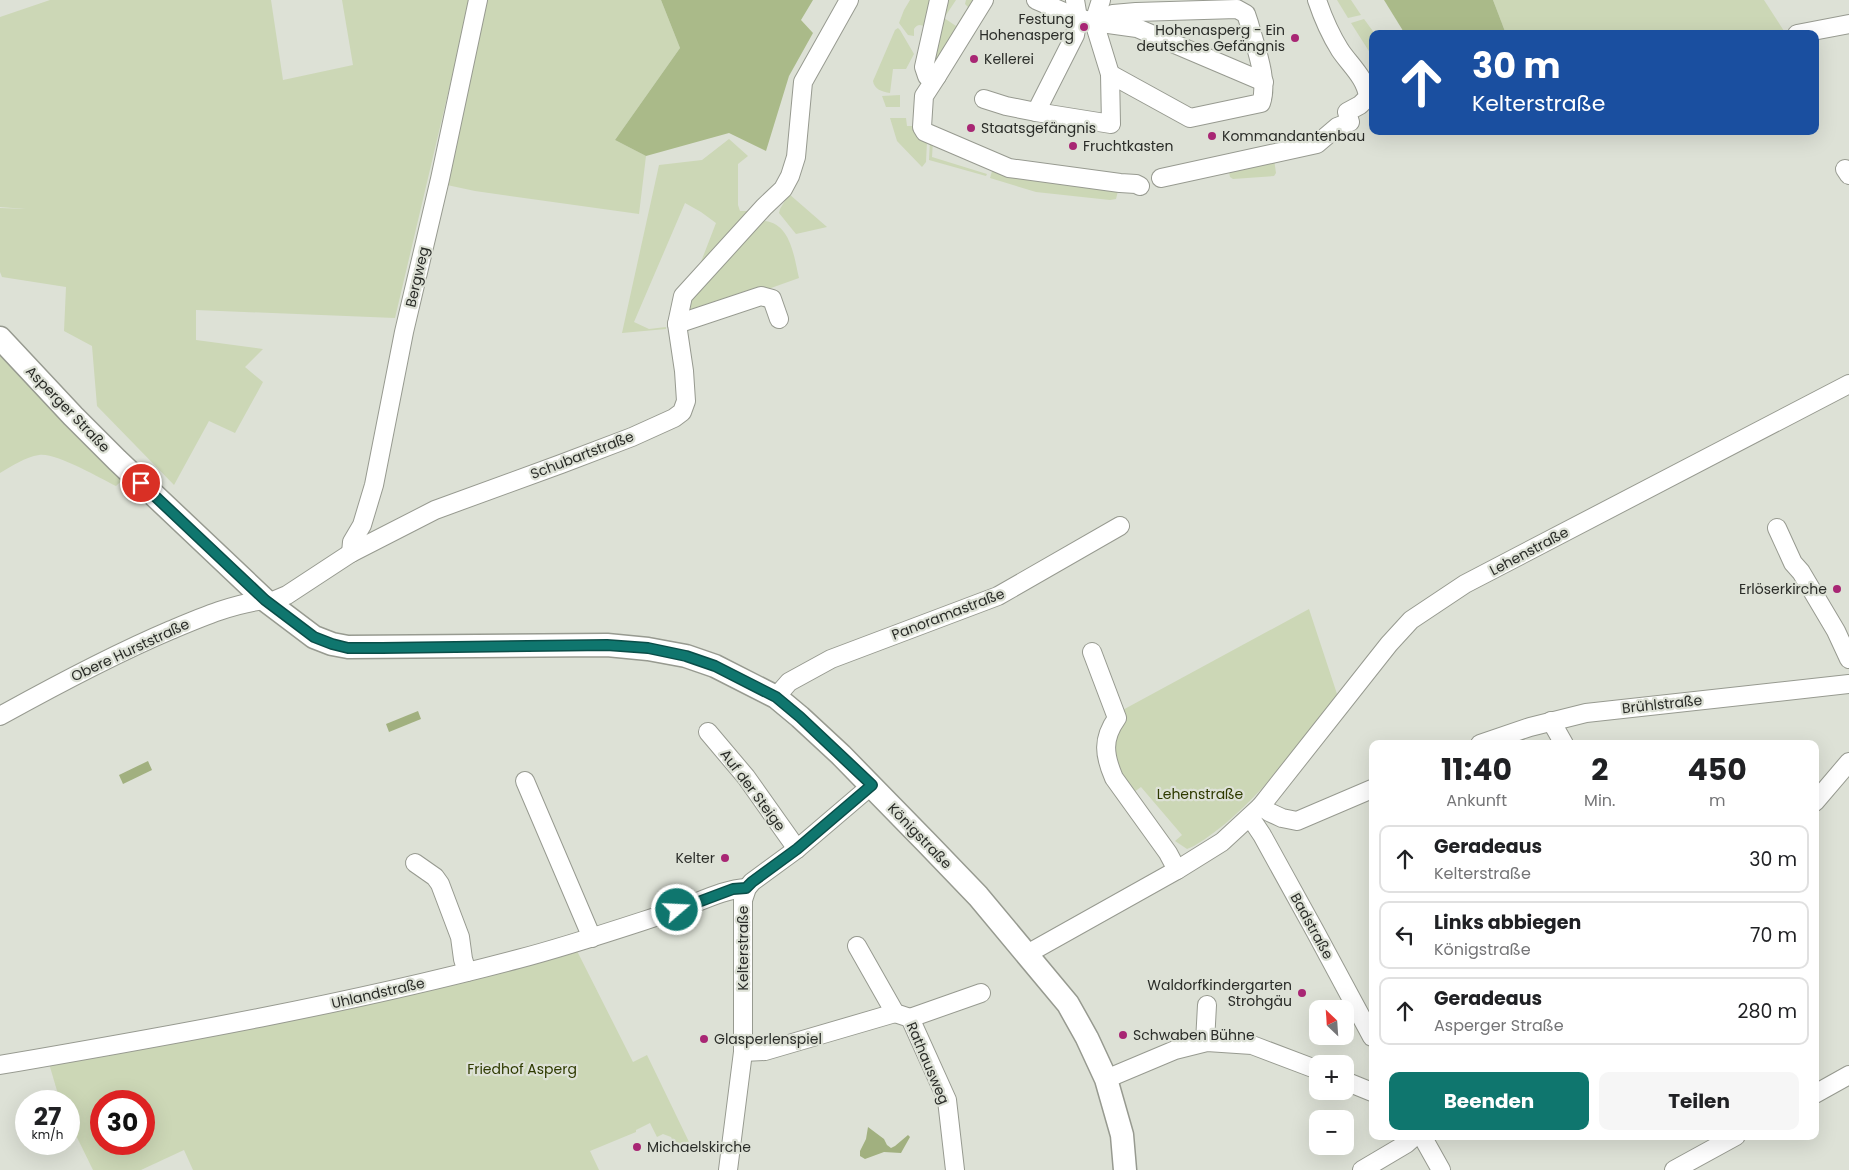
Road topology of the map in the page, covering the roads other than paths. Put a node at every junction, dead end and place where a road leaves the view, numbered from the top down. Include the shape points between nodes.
1 (478, 0) edge
2 (849, 0) edge
3 (939, 0) edge
4 (984, 0) edge
5 (1036, 0) edge
6 (1075, 0) edge
7 (1101, 0) edge
8 (1317, 0) edge
9 (1086, 20) junction
10 (1849, 24) edge
11 (1818, 30) edge
12 (1110, 74) junction
13 (937, 76) junction
14 (1264, 82) junction
15 (984, 99) dead end
16 (1036, 112) junction
17 (1161, 178) dead end
18 (1140, 186) dead end
19 (779, 319) dead end
20 (677, 324) junction
21 (0, 338) edge
22 (1849, 384) edge
23 (1120, 526) dead end
24 (1777, 528) dead end
25 (351, 553) junction
26 (267, 601) junction
27 (1842, 627) edge
28 (1092, 652) dead end
29 (1849, 659) edge
30 (1849, 684) edge
31 (776, 697) junction
32 (0, 716) edge
33 (1552, 721) junction
34 (708, 732) dead end
35 (1493, 740) edge
36 (1562, 740) edge
37 (1849, 762) edge
38 (525, 781) dead end
39 (872, 785) junction
40 (1369, 791) edge
41 (1819, 797) edge
42 (1255, 812) junction
43 (797, 849) junction
44 (414, 863) dead end
45 (1177, 870) junction
46 (746, 888) junction
47 (592, 938) junction
48 (858, 946) dead end
49 (1027, 954) junction
50 (467, 972) junction
51 (981, 994) dead end
52 (1207, 1006) dead end
53 (903, 1015) junction
54 (1369, 1031) edge
55 (1205, 1042) junction
56 (743, 1052) junction
57 (0, 1065) edge
58 (1309, 1067) edge
59 (1849, 1075) edge
60 (1106, 1079) junction
61 (1819, 1092) edge
62 (1410, 1140) edge
63 (1424, 1140) edge
64 (1729, 1140) edge
65 (728, 1170) edge
66 (955, 1170) edge
67 (1125, 1170) edge
68 (1362, 1170) edge
69 (1441, 1170) edge
70 (1674, 1170) edge

1 - 25 street, Bergweg via 404,332 374,485 362,525 352,542
2 - 20 street, Schubartstraße via 803,82 796,157 790,176 781,192 683,296
3 - 13 street via 924,67 927,76
4 - 13 street
5 - 9 street
6 - 9 street
7 - 9 street
8 - 17 street via 1326,26 1368,90 1368,97 1347,112 1350,122 1337,127 1316,144
9 - 12 street
9 - 14 street via 1137,28
9 - 14 street via 1136,12 1237,9 1246,14
9 - 16 street via 1075,35
10 - 11 street
12 - 14 street via 1190,118 1261,104 1265,94
12 - 16 street via 1111,124
13 - 18 street via 924,96 922,127 925,132 1009,168
15 - 16 street
19 - 20 street via 772,299 761,296
20 - 25 street, Schubartstraße via 686,401 682,412 674,418 632,437 435,510
21 - 26 main road, Asperger Straße via 117,460
22 - 42 street, Lehenstraße via 1465,584 1411,620
23 - 31 street, Panoramastraße via 998,596 831,658 789,682
24 - 27 street via 1793,563
25 - 26 street, Schubartstraße via 286,595
26 - 31 main road, Königstraße via 314,637 348,648 607,645 648,648 715,666
26 - 32 street, Obere Hurststraße via 247,602 207,615 146,641
27 - 29 street
28 - 45 street via 1116,718 1106,737 1108,766
30 - 33 street, Brühlstraße via 1586,713
31 - 39 main road, Königstraße
33 - 35 street, Brühlstraße
33 - 36 street
34 - 43 street, Auf der Steige via 746,777
37 - 41 street
38 - 47 street
39 - 43 street, Kelterstraße
39 - 49 main road, Königstraße via 978,896
40 - 42 street via 1297,820 1269,812
42 - 45 street, Lehenstraße via 1222,842
42 - 54 street, Badstraße via 1271,851
43 - 46 street, Kelterstraße
44 - 50 street via 440,884 460,938
45 - 49 street, Lehenstraße
46 - 47 street, Uhlandstraße via 733,889
46 - 56 street, Kelterstraße via 743,900
47 - 50 street, Uhlandstraße
48 - 53 street, Rathausweg
49 - 60 main road, Königstraße via 1068,1004
50 - 57 street, Uhlandstraße via 312,1008
51 - 53 street
52 - 55 street
53 - 56 street via 765,1051
53 - 66 street, Rathausweg via 946,1100
55 - 58 street via 1252,1045
55 - 60 street via 1176,1050
56 - 65 street, Kelterstraße
59 - 61 street
60 - 67 main road, Königstraße via 1122,1135
62 - 68 street
63 - 69 street
64 - 70 street

